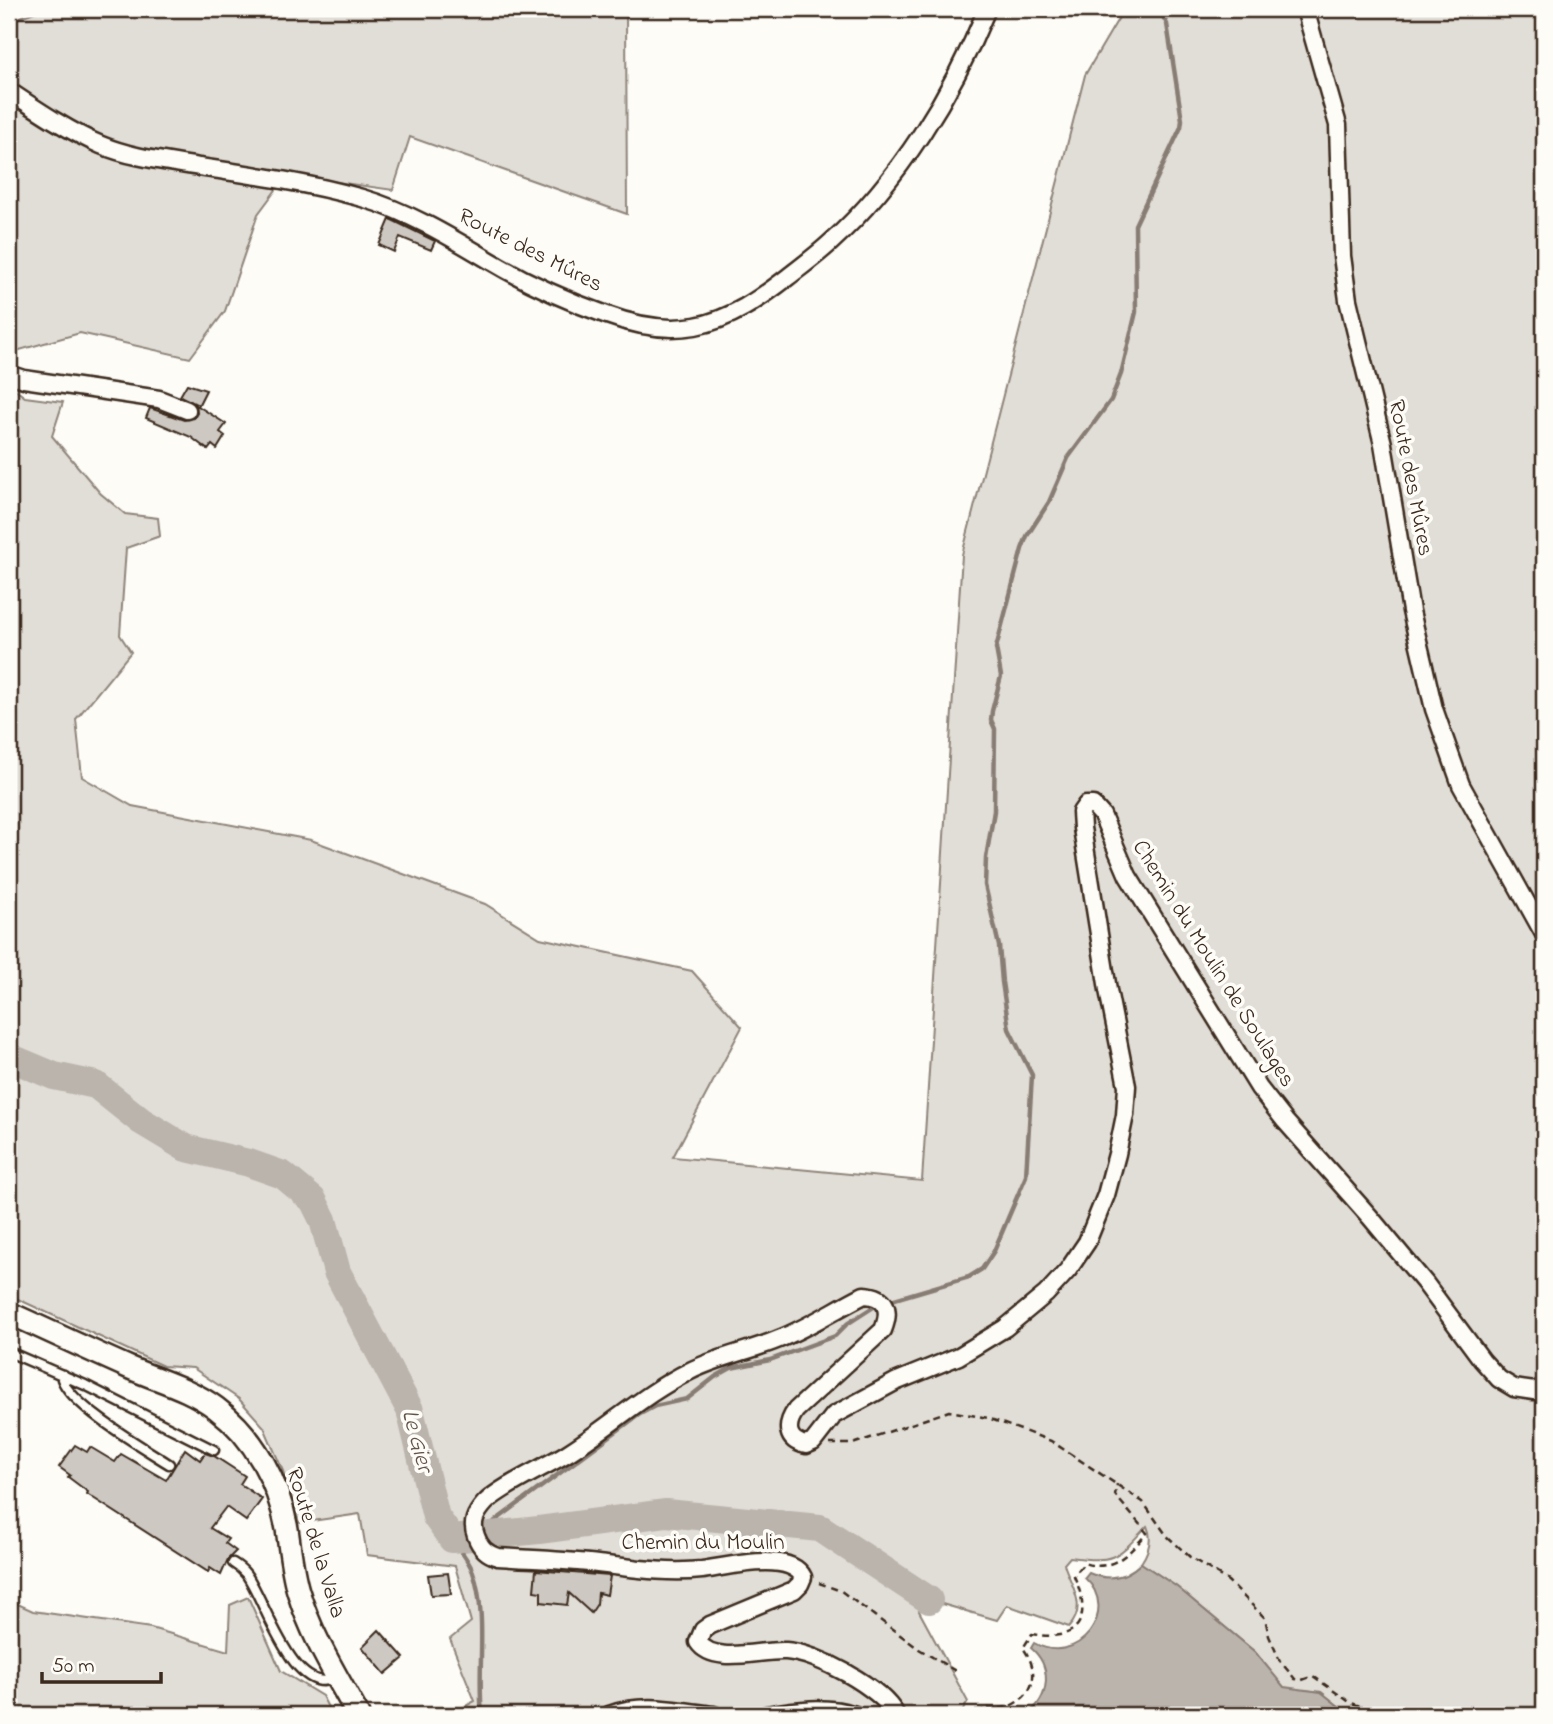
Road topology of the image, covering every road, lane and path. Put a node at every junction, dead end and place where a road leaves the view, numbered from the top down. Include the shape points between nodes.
1 (987, 9) edge
2 (1305, 9) edge
3 (9, 91) edge
4 (9, 374) edge
5 (187, 410) dead end
6 (1544, 934) edge
7 (9, 1313) edge
8 (9, 1352) edge
9 (64, 1375) junction
10 (1544, 1387) edge
11 (819, 1435) junction
12 (214, 1450) dead end
13 (169, 1464) dead end
14 (1116, 1484) junction
15 (233, 1563) dead end
16 (803, 1577) junction
17 (959, 1673) dead end
18 (337, 1677) junction
19 (358, 1715) edge
20 (609, 1715) edge
21 (714, 1715) edge
22 (766, 1715) edge
23 (855, 1715) edge
24 (896, 1715) edge
25 (979, 1715) edge
26 (1389, 1715) edge

1 - 3 street, Route des Mûres via 968,56 910,150 874,196 830,243 772,289 733,314 695,326 651,327 608,316 363,198 145,158 100,145
2 - 6 street, Route des Mûres via 1338,125 1348,300 1383,444 1411,611 1434,709 1461,785
4 - 5 street via 159,399
7 - 18 main road, Route de la Valla via 196,1394 235,1424 259,1453 279,1499 297,1589
8 - 9 lane
9 - 12 lane
9 - 13 lane via 66,1387 76,1398
10 - 11 street, Chemin du Moulin de Soulages via 1534,1391 1514,1388 1499,1379 1418,1274 1259,1088 1128,876 1102,815 1093,805 1081,812 1082,828 1127,1086 1117,1154 1087,1242 1046,1294 1005,1328 959,1356 895,1382 834,1415
11 - 14 path via 831,1445 853,1444 949,1411 988,1418 1051,1441
11 - 16 street, Chemin du Moulin via 813,1442 799,1444 789,1434 790,1419 883,1330 887,1309 875,1296 864,1295 783,1338 689,1371 654,1391 569,1452 485,1502 472,1527 479,1544 498,1557 645,1571 785,1562
14 - 25 path via 1115,1495 1147,1533 1114,1564 1094,1567 1084,1563 1074,1576 1084,1605 1077,1625 1061,1636 1032,1634 1023,1647 1034,1667 1034,1681 1026,1694 1012,1705 984,1708
14 - 26 path via 1143,1502 1167,1536 1190,1557 1228,1581 1265,1618 1280,1661 1295,1679 1313,1676 1351,1703
15 - 18 lane via 248,1576 298,1667 319,1680
16 - 17 path via 841,1591
16 - 24 street, Chemin du Moulin via 794,1590 710,1625 698,1642 720,1655 786,1651 811,1656 852,1676
18 - 19 main road, Route de la Valla
20 - 21 street via 647,1707
22 - 23 street via 796,1710

